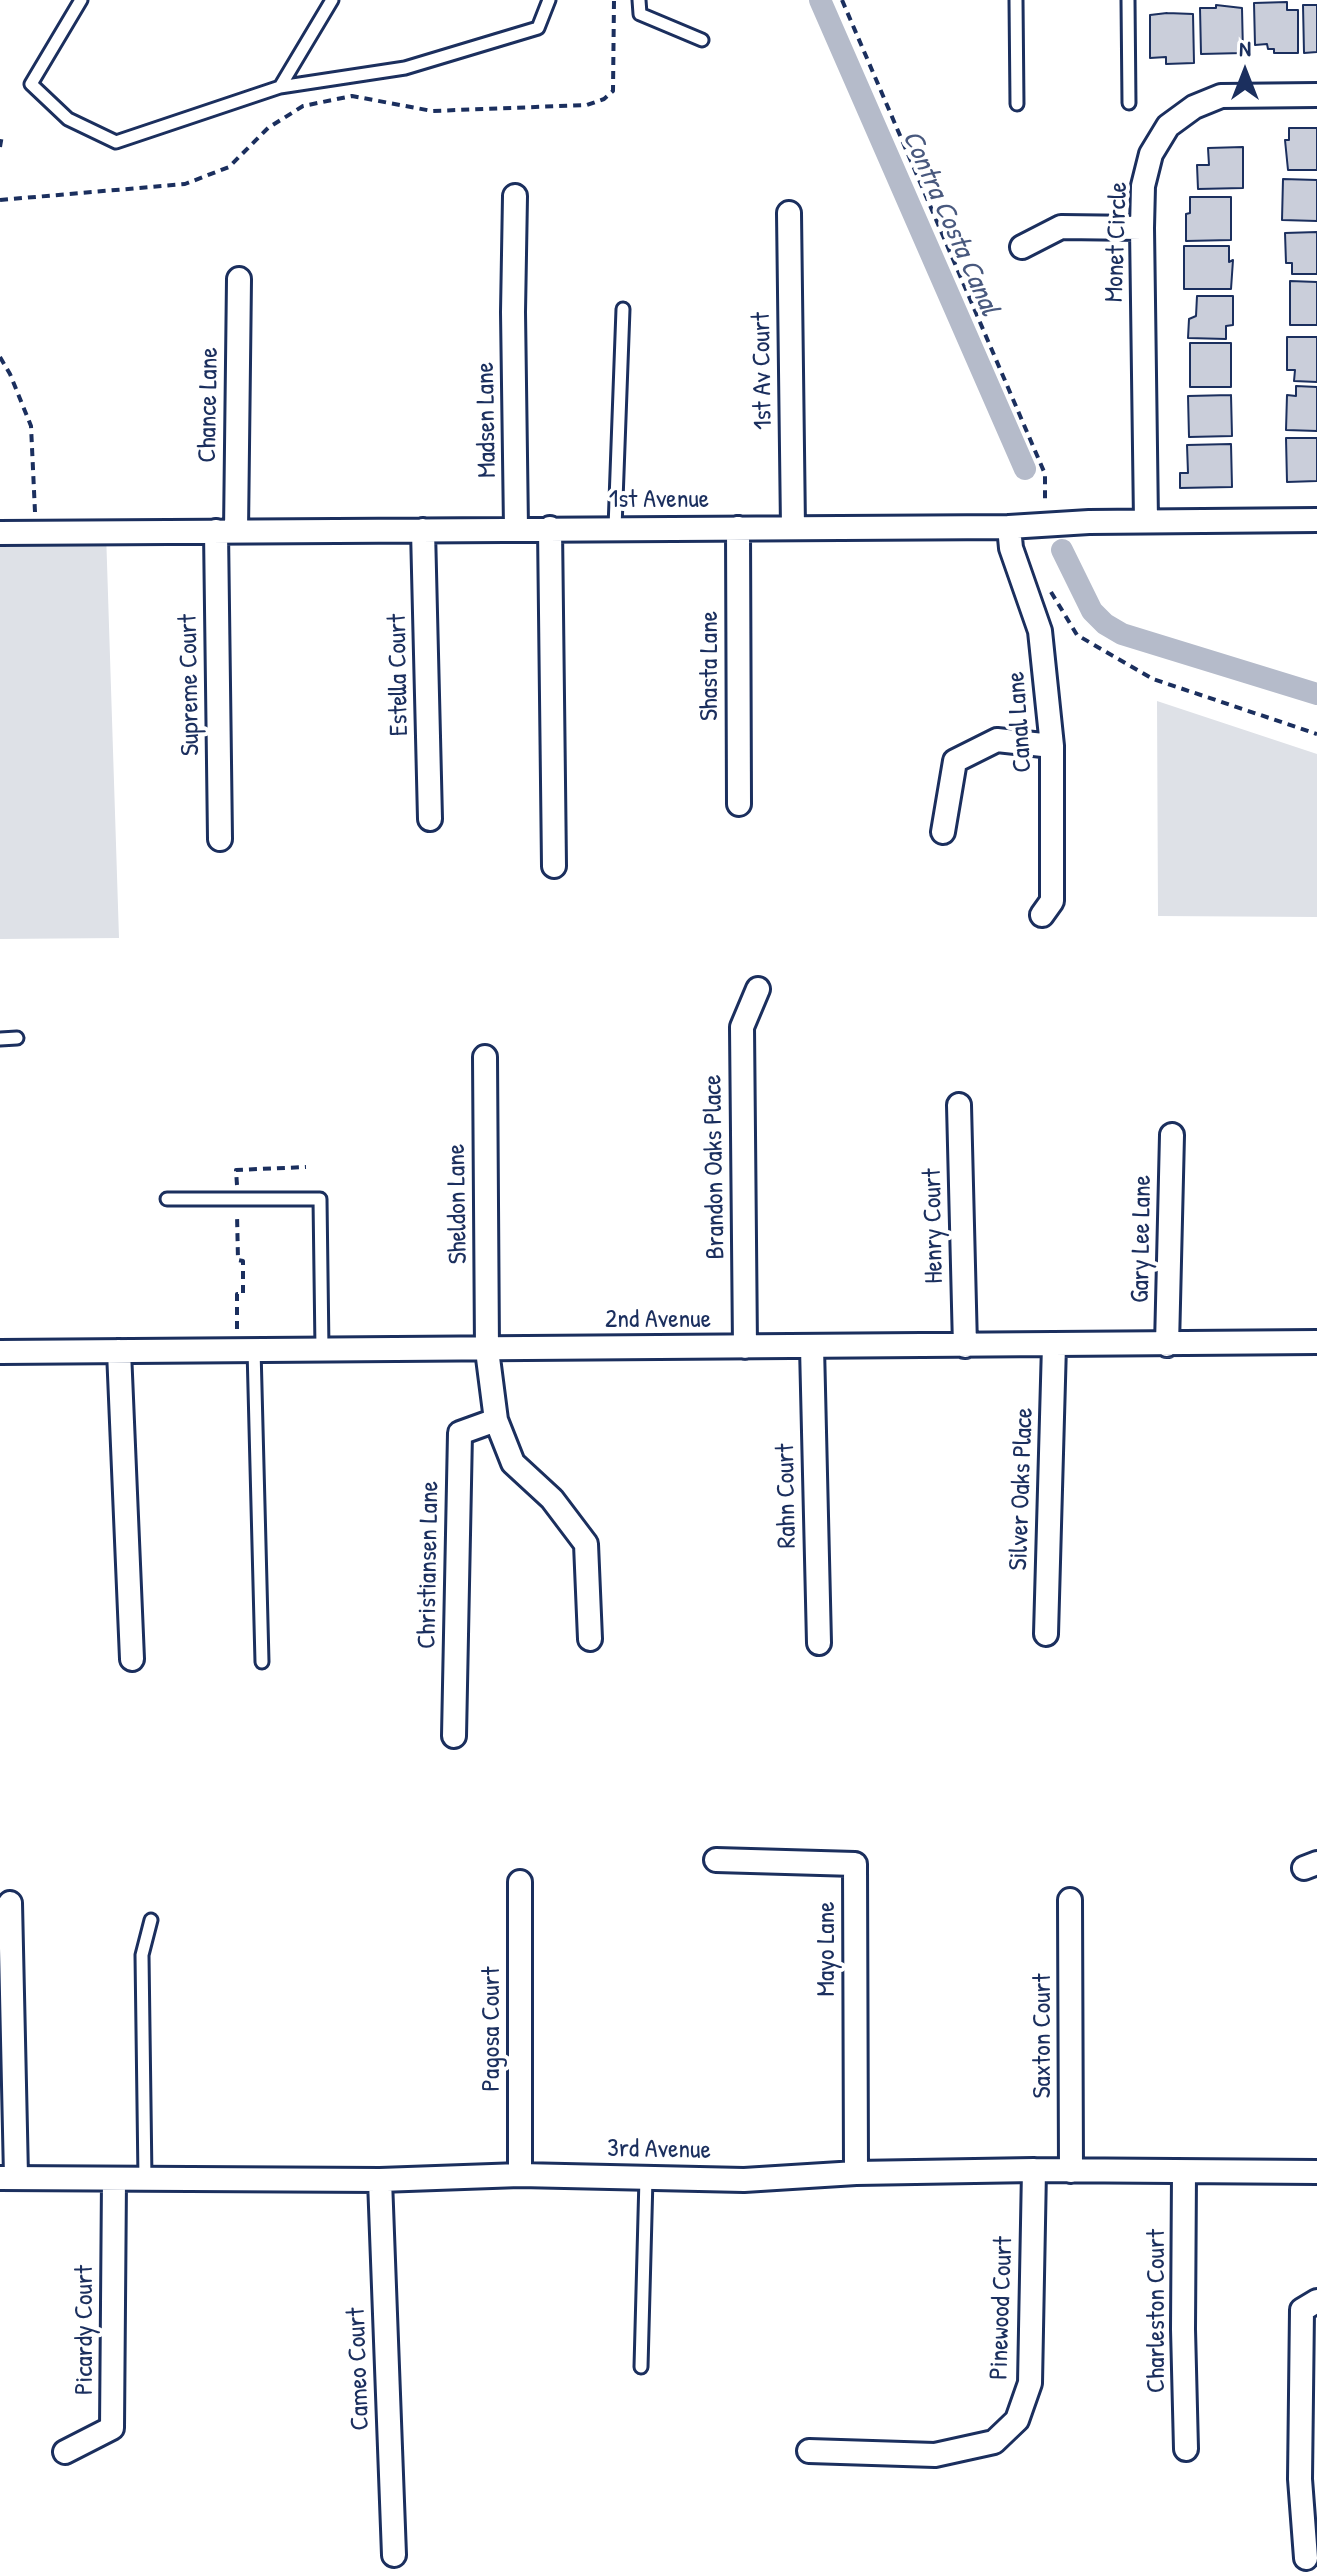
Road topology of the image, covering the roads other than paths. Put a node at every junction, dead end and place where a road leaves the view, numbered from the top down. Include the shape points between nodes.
1 (81, 0) edge
2 (332, 0) edge
3 (549, 0) edge
4 (639, 0) edge
5 (1016, 0) edge
6 (1128, 0) edge
7 (702, 40) dead end
8 (280, 87) junction
9 (1317, 95) edge
10 (1129, 103) dead end
11 (1017, 104) dead end
12 (515, 196) dead end
13 (789, 213) dead end
14 (1142, 228) junction
15 (1022, 247) dead end
16 (239, 279) dead end
17 (623, 309) dead end
18 (1317, 520) edge
19 (1146, 521) junction
20 (1009, 527) junction
21 (516, 528) junction
22 (550, 528) junction
23 (615, 528) junction
24 (738, 528) junction
25 (793, 528) junction
26 (423, 530) junction
27 (226, 531) junction
28 (0, 533) edge
29 (1052, 746) junction
30 (739, 804) dead end
31 (430, 819) dead end
32 (943, 832) dead end
33 (220, 839) dead end
34 (554, 866) dead end
35 (1042, 915) dead end
36 (758, 989) dead end
37 (17, 1038) dead end
38 (0, 1039) edge
39 (485, 1057) dead end
40 (959, 1105) dead end
41 (1172, 1135) dead end
42 (167, 1199) dead end
43 (1317, 1342) edge
44 (1054, 1345) junction
45 (1167, 1345) junction
46 (965, 1346) junction
47 (745, 1347) junction
48 (812, 1347) junction
49 (254, 1348) junction
50 (322, 1349) junction
51 (487, 1350) junction
52 (119, 1351) junction
53 (0, 1352) edge
54 (496, 1420) junction
55 (1046, 1634) dead end
56 (590, 1639) dead end
57 (819, 1643) dead end
58 (132, 1659) dead end
59 (262, 1662) dead end
60 (454, 1736) dead end
61 (716, 1860) dead end
62 (520, 1882) dead end
63 (1070, 1900) dead end
64 (10, 1903) dead end
65 (151, 1920) dead end
66 (1034, 2170) junction
67 (1071, 2171) junction
68 (1317, 2172) edge
69 (856, 2173) junction
70 (1184, 2173) junction
71 (520, 2175) junction
72 (8, 2177) edge
73 (646, 2178) junction
74 (145, 2179) junction
75 (114, 2180) junction
76 (380, 2180) junction
77 (1317, 2301) edge
78 (641, 2367) dead end
79 (1186, 2449) dead end
80 (809, 2451) dead end
81 (65, 2452) dead end
82 (394, 2555) dead end
83 (1306, 2558) dead end

1 - 8 lane via 31,84 68,119 116,142
2 - 8 lane
3 - 8 lane via 538,28 405,68
4 - 7 lane via 640,14
5 - 11 lane
6 - 10 lane
9 - 14 street, Monet Circle via 1221,96 1185,113 1168,126 1151,154 1143,186
12 - 21 street, Madsen Lane
13 - 25 street, 1st Av Court
14 - 15 street via 1061,227
14 - 19 street, Monet Circle
16 - 27 street, Chance Lane
17 - 23 lane
18 - 19 street, 1st Avenue
19 - 20 street, 1st Avenue
20 - 25 street, 1st Avenue
20 - 29 street, Canal Lane via 1011,548 1040,631
21 - 22 street, 1st Avenue
21 - 26 street, 1st Avenue
22 - 23 street, 1st Avenue
22 - 34 street
23 - 24 street, 1st Avenue
24 - 25 street, 1st Avenue
24 - 30 street, Shasta Lane
26 - 27 street, 1st Avenue
26 - 31 street, Estella Court
27 - 28 street, 1st Avenue
27 - 33 street, Supreme Court
29 - 32 street via 997,740 955,761
29 - 35 street, Canal Lane via 1052,901
36 - 47 street, Brandon Oaks Place via 742,1027
37 - 38 lane
39 - 51 street, Sheldon Lane
40 - 46 street, Henry Court
41 - 45 street, Gary Lee Lane
42 - 50 lane via 320,1199
43 - 45 street, 2nd Avenue
44 - 45 street, 2nd Avenue
44 - 46 street, 2nd Avenue
44 - 55 street, Silver Oaks Place
46 - 48 street, 2nd Avenue
47 - 48 street, 2nd Avenue
47 - 51 street, 2nd Avenue
48 - 57 street, Rahn Court
49 - 50 street, 2nd Avenue
49 - 52 street, 2nd Avenue
49 - 59 lane
50 - 51 street, 2nd Avenue
51 - 54 street, Sheldon Lane
52 - 53 street, 2nd Avenue
52 - 58 street
54 - 56 street, Sheldon Lane via 513,1463 552,1499 586,1544
54 - 60 street, Christiansen Lane via 460,1433
61 - 69 street, Mayo Lane via 855,1864
62 - 71 street, Pagosa Court
63 - 67 street, Saxton Court
64 - 72 street
65 - 74 lane via 142,1955
66 - 67 street, 3rd Avenue
66 - 69 street, 3rd Avenue
66 - 80 street, Pinewood Court via 1030,2383 1017,2420 994,2442 935,2455
67 - 70 street, 3rd Avenue
68 - 70 street, 3rd Avenue
69 - 73 street, 3rd Avenue via 744,2180
70 - 79 street, Charleston Court
71 - 73 street, 3rd Avenue
71 - 76 street, 3rd Avenue
72 - 75 street, 3rd Avenue
73 - 78 lane
74 - 75 street, 3rd Avenue
74 - 76 street, 3rd Avenue
75 - 81 street, Picardy Court via 112,2428
76 - 82 street, Cameo Court
77 - 83 street via 1302,2310 1300,2479

